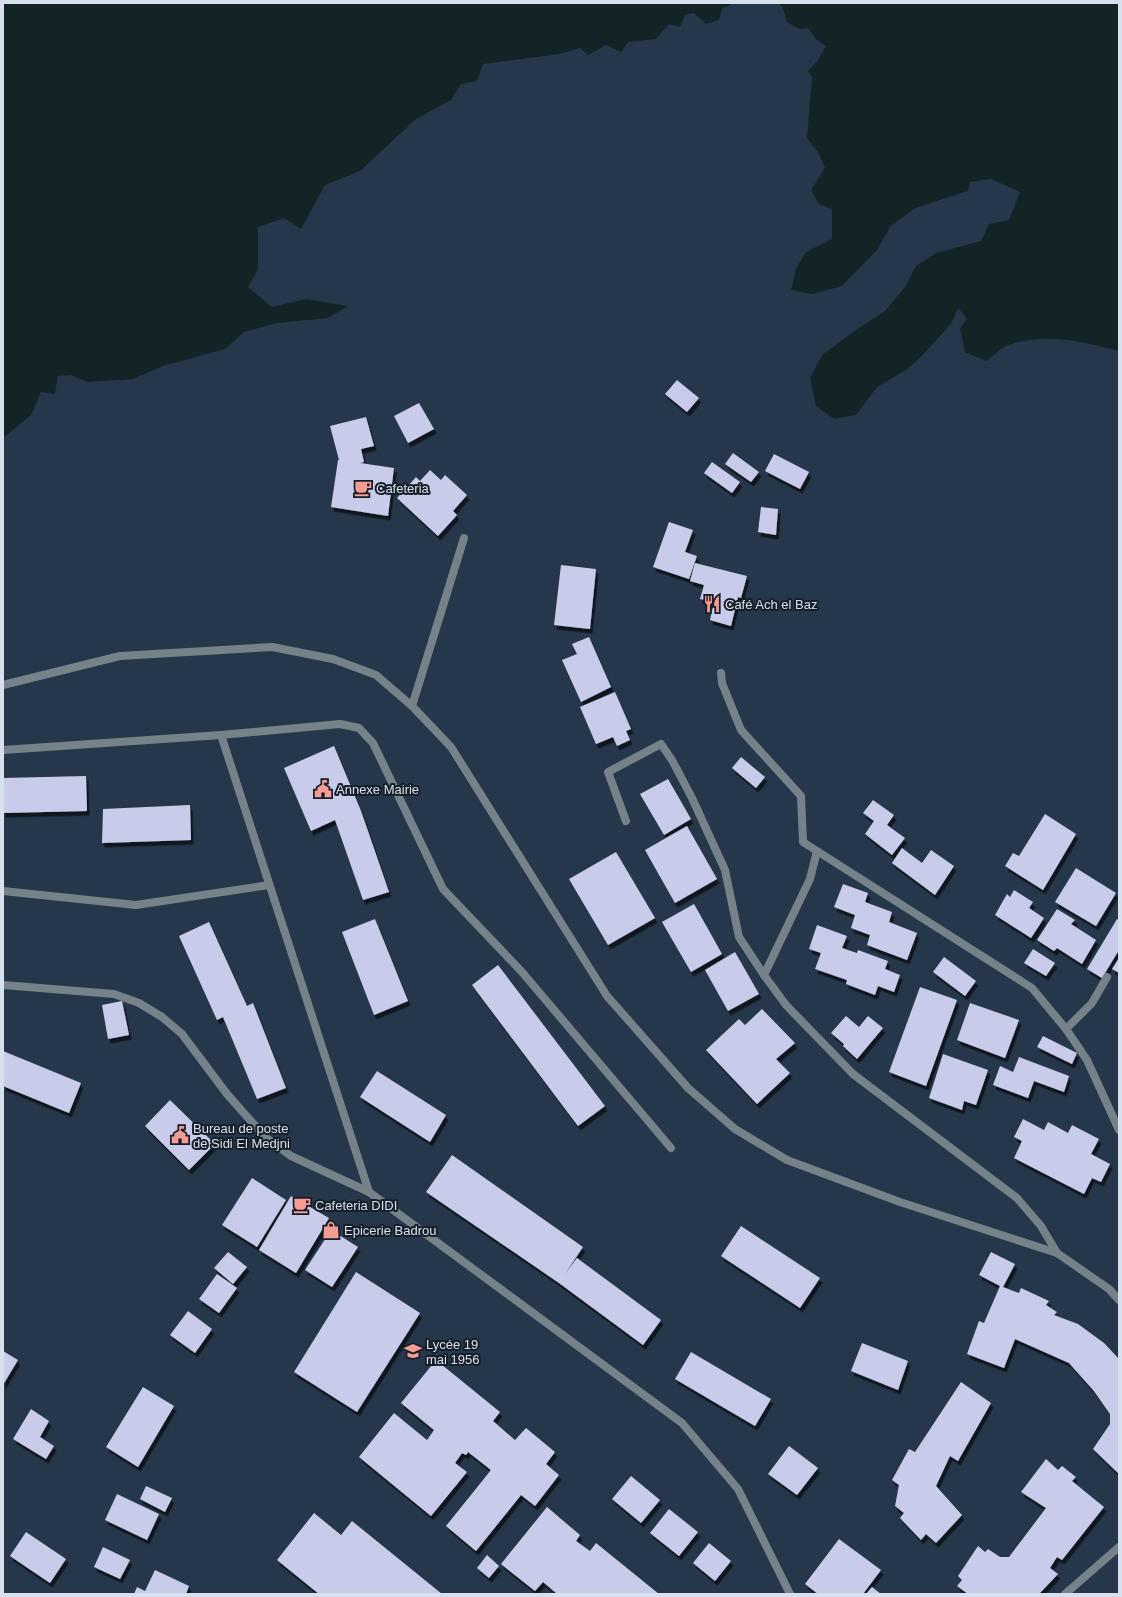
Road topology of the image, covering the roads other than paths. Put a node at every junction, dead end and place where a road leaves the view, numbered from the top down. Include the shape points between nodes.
1 (464, 538) dead end
2 (721, 673) dead end
3 (3, 685) edge
4 (412, 706) junction
5 (221, 735) junction
6 (3, 750) edge
7 (626, 821) dead end
8 (817, 851) junction
9 (269, 886) junction
10 (3, 891) edge
11 (764, 975) junction
12 (1107, 977) dead end
13 (3, 985) edge
14 (1066, 1029) junction
15 (1119, 1130) edge
16 (671, 1148) dead end
17 (369, 1192) junction
18 (1057, 1253) junction
19 (1119, 1300) edge
20 (1119, 1547) edge
21 (790, 1594) edge
22 (1066, 1594) edge

1 - 4 street
2 - 8 street via 722,683 741,730 801,796 803,842
3 - 4 street via 120,656 272,647 333,659 376,675
4 - 18 street via 451,747 607,996 688,1088 735,1129 794,1163 900,1202
5 - 6 street
5 - 9 street
5 - 16 street via 340,724 353,725 365,732 373,743 443,889 522,972
7 - 11 street via 608,772 661,744 692,798 725,870 739,937
8 - 11 street via 810,879
8 - 14 street via 1032,988
9 - 10 street via 136,905
9 - 17 street
11 - 18 street via 786,1005 852,1074 1017,1198 1041,1226
12 - 14 street via 1092,1003
13 - 17 street via 114,994 139,1003 162,1017 182,1034 226,1094 265,1137 291,1156
14 - 15 street via 1087,1060
17 - 21 street via 682,1422 738,1489
18 - 19 street
20 - 22 street

